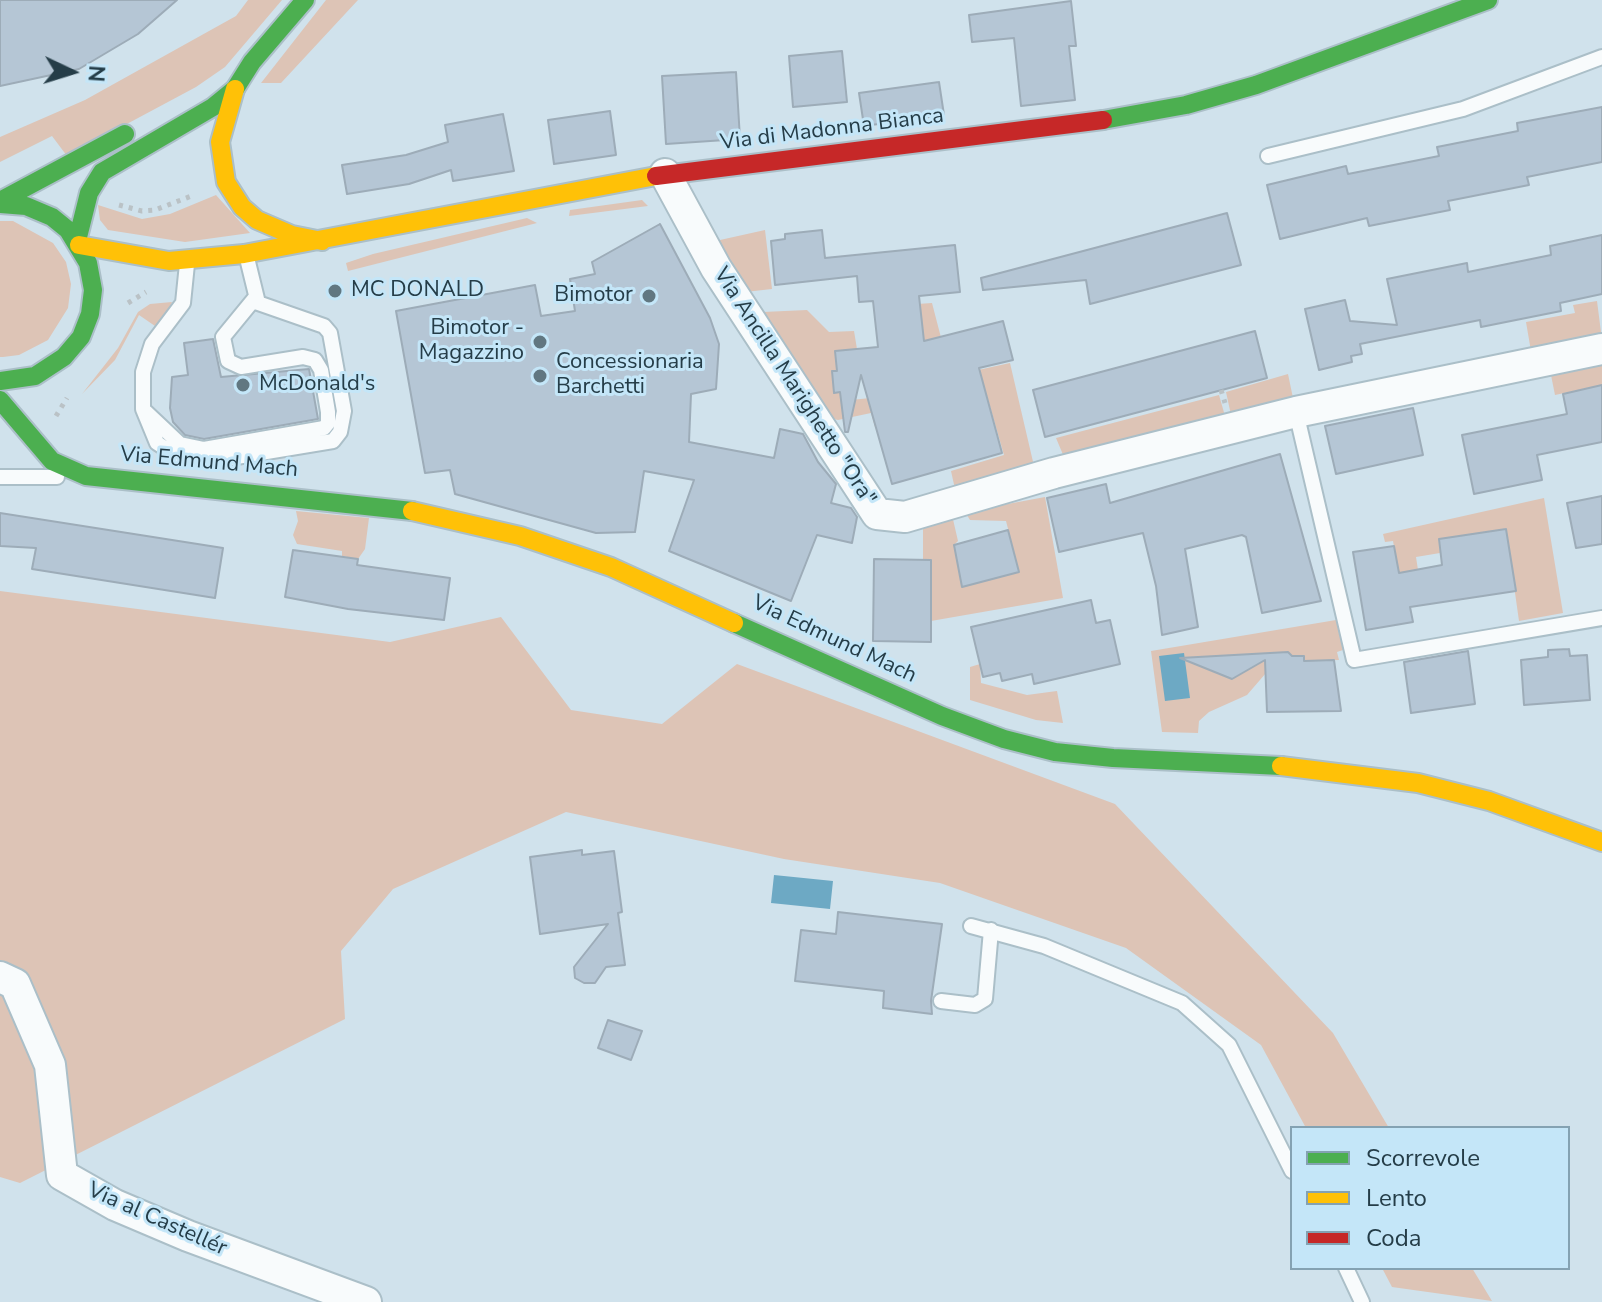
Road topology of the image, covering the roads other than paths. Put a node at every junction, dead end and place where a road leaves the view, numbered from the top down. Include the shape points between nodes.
1 (305, 0) edge
2 (1488, 0) edge
3 (1602, 57) edge
4 (252, 62) junction
5 (235, 89) junction
6 (1268, 156) dead end
7 (665, 174) junction
8 (0, 202) edge
9 (322, 241) junction
10 (78, 243) junction
11 (247, 254) junction
12 (178, 261) junction
13 (255, 298) junction
14 (90, 314) junction
15 (1602, 349) edge
16 (50, 369) junction
17 (0, 381) edge
18 (42, 390) dead end
19 (0, 400) edge
20 (143, 409) junction
21 (1296, 412) junction
22 (39, 414) dead end
23 (52, 461) junction
24 (86, 476) junction
25 (0, 477) edge
26 (1602, 618) edge
27 (1602, 842) edge
28 (971, 926) dead end
29 (991, 930) junction
30 (0, 977) edge
31 (941, 1001) dead end
32 (1290, 1167) edge
33 (1347, 1270) edge
34 (366, 1302) edge
35 (1362, 1302) edge

1 - 4 main road
2 - 7 main road, Via di Madonna Bianca via 1256,85 1186,105 1068,126
3 - 6 lane via 1463,109
4 - 5 main road
4 - 8 main road
5 - 9 main road via 220,142 226,182 257,220
5 - 10 main road via 102,172 89,193
7 - 9 main road, Via di Madonna Bianca
7 - 21 street, Via Ancilla Marighetto "Ora" via 716,268 877,514 905,517
8 - 10 main road via 52,217
9 - 11 main road, Via di Madonna Bianca
10 - 12 main road, Via di Madonna Bianca
10 - 14 main road via 93,290
11 - 12 main road, Via di Madonna Bianca
11 - 13 lane
12 - 14 main road, Via di Madonna Bianca via 120,279 104,289
12 - 20 lane via 183,303 152,344 144,364
13 - 20 lane via 267,309 324,326 330,333 344,411 333,441 237,459 177,456 157,443
13 - 20 lane via 223,337 228,361 241,367 303,357 315,360 328,412 324,428 196,448 174,440
14 - 16 main road, Via di Madonna Bianca via 81,337
15 - 21 street, Via Ancilla Marighetto "Ora"
16 - 17 main road
16 - 18 main road
19 - 23 main road, Via Edmund Mach
21 - 26 lane via 1354,660
22 - 23 main road via 40,433
23 - 24 main road, Via Edmund Mach
24 - 25 lane
24 - 27 main road, Via Edmund Mach via 392,506 457,519 611,567 1004,739 1055,752 1277,765 1418,783 1489,801
28 - 29 lane
29 - 31 lane via 985,999 975,1005
29 - 32 lane via 1182,1003 1218,1031
30 - 34 street, Via al Castellér via 15,984 50,1065 62,1175 188,1236
33 - 35 lane

